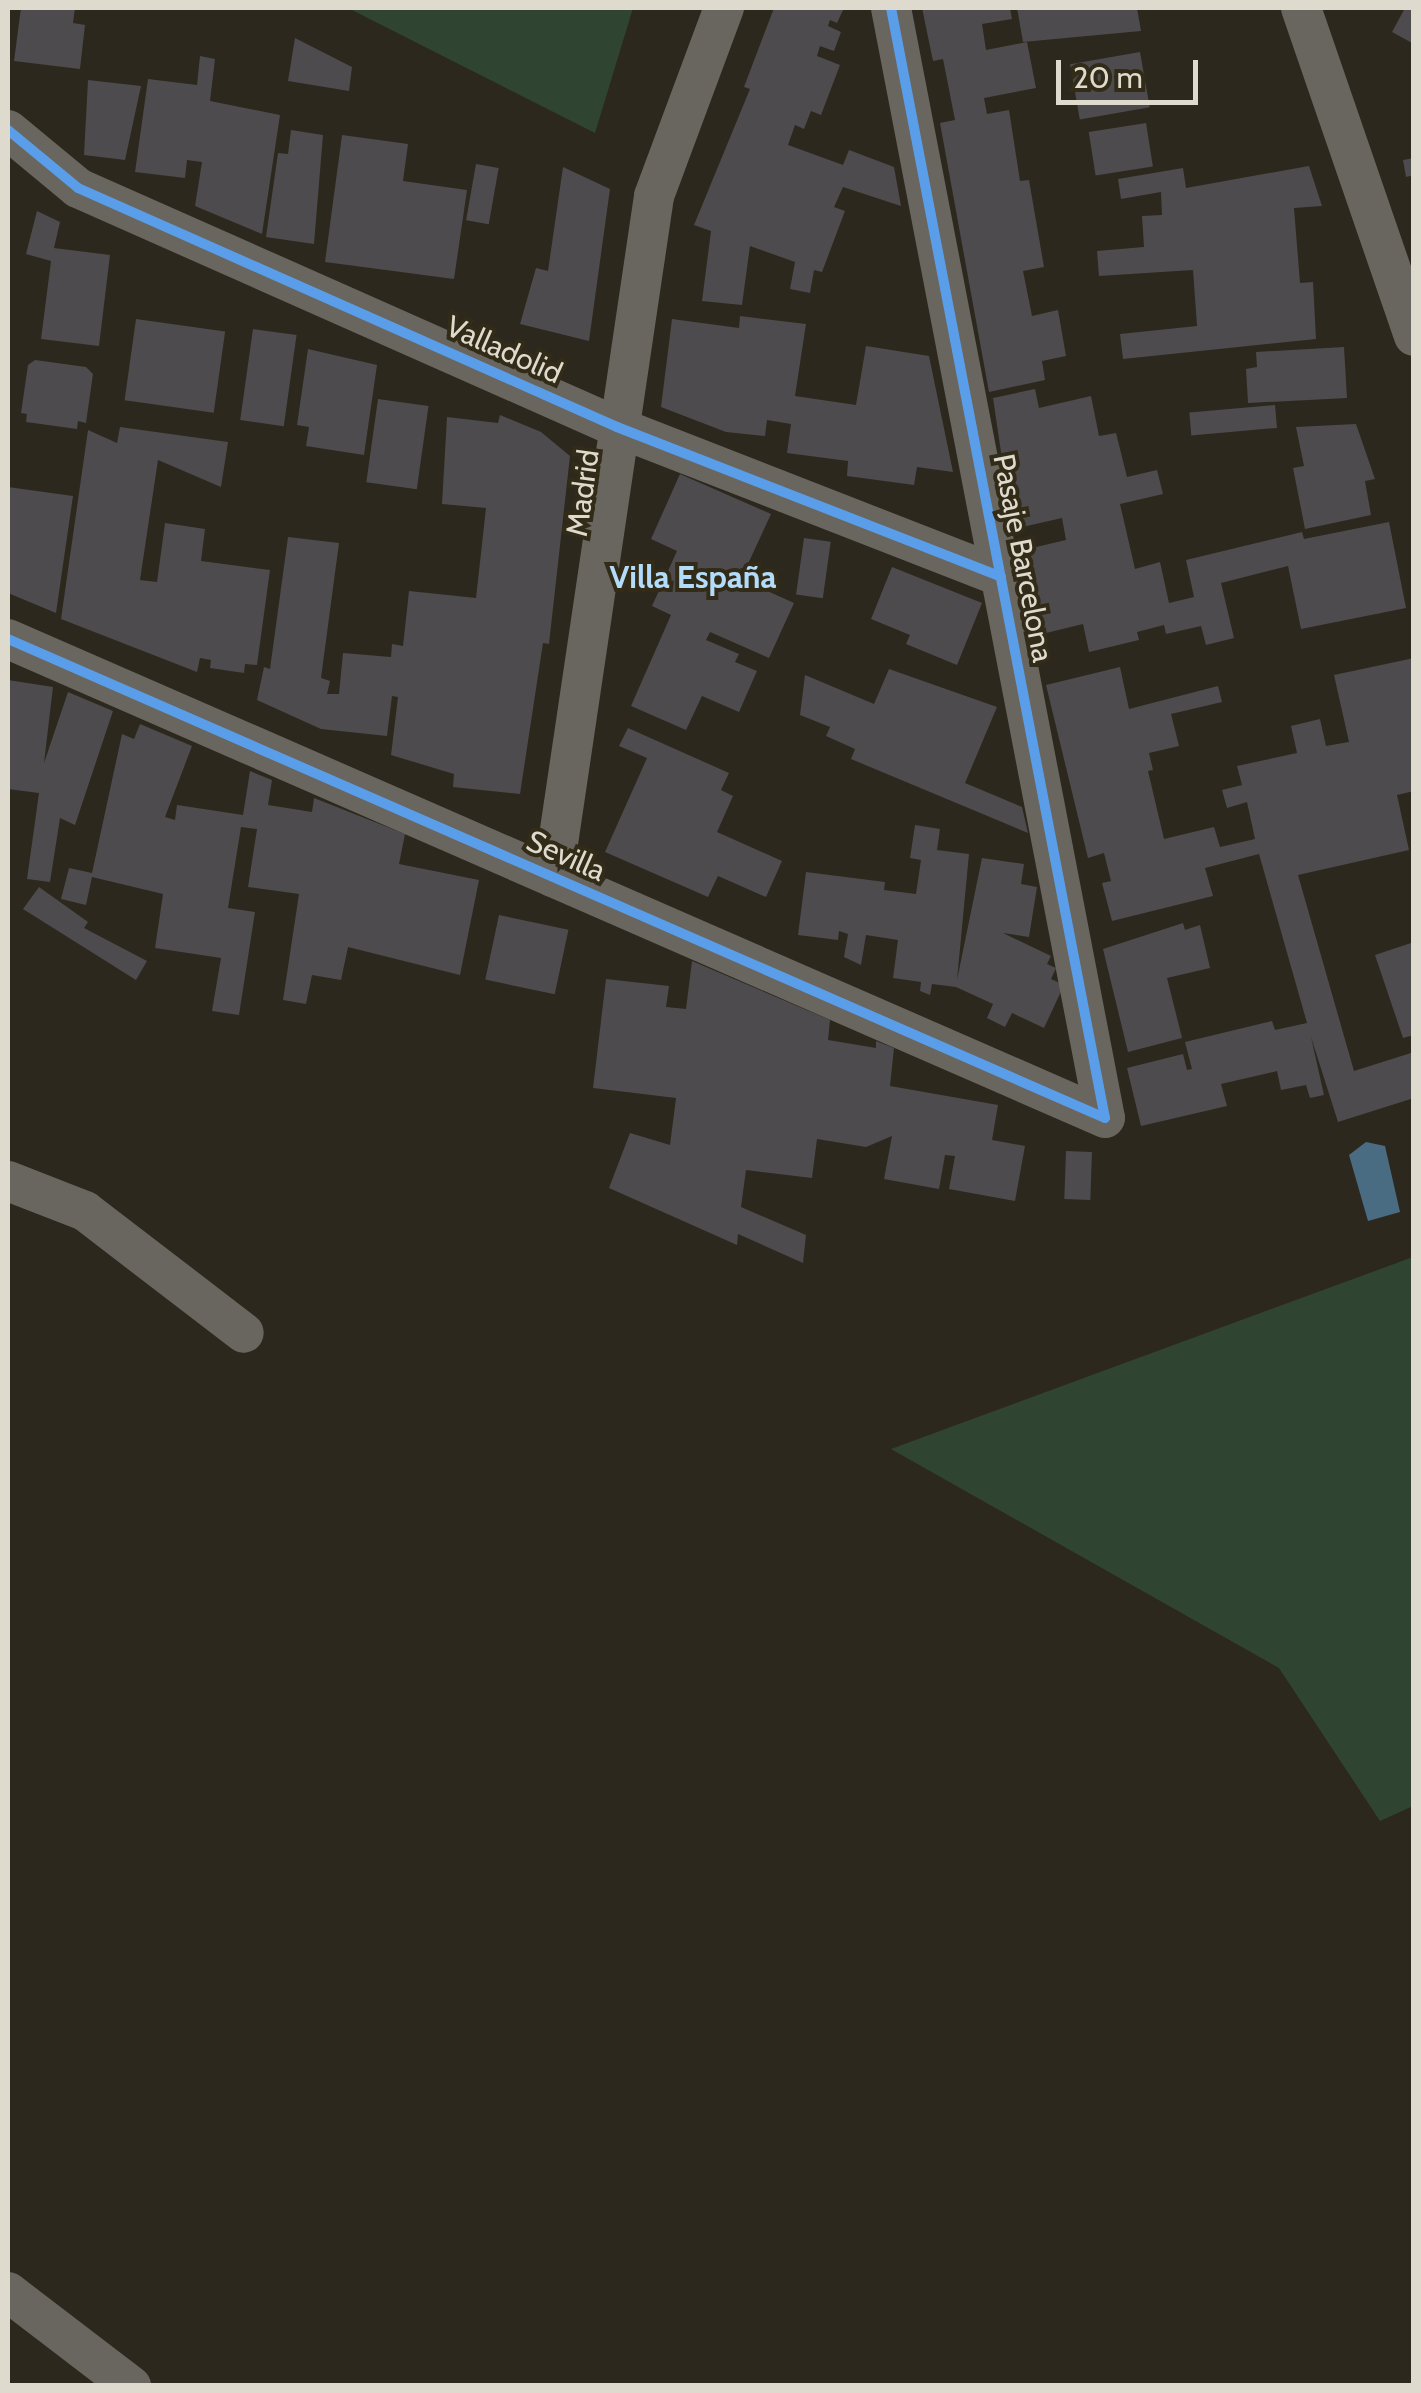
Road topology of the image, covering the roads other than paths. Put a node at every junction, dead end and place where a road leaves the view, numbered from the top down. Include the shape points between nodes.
1 (724, 8) edge
2 (891, 8) edge
3 (1301, 8) edge
4 (8, 130) edge
5 (1414, 336) edge
6 (617, 428) junction
7 (1001, 577) junction
8 (8, 639) edge
9 (553, 877) junction
10 (1105, 1118) joint
11 (8, 1181) edge
12 (244, 1334) dead end
13 (8, 2292) edge
14 (130, 2386) edge

1 - 6 street, Madrid via 654,196
2 - 7 street, Pasaje Barcelona
3 - 5 street
4 - 6 street, Valladolid via 78,188
6 - 7 street, Valladolid
6 - 9 street, Madrid
7 - 10 street, Pasaje Barcelona
8 - 9 street, Sevilla
9 - 10 street, Sevilla
11 - 12 street via 85,1211
13 - 14 street

